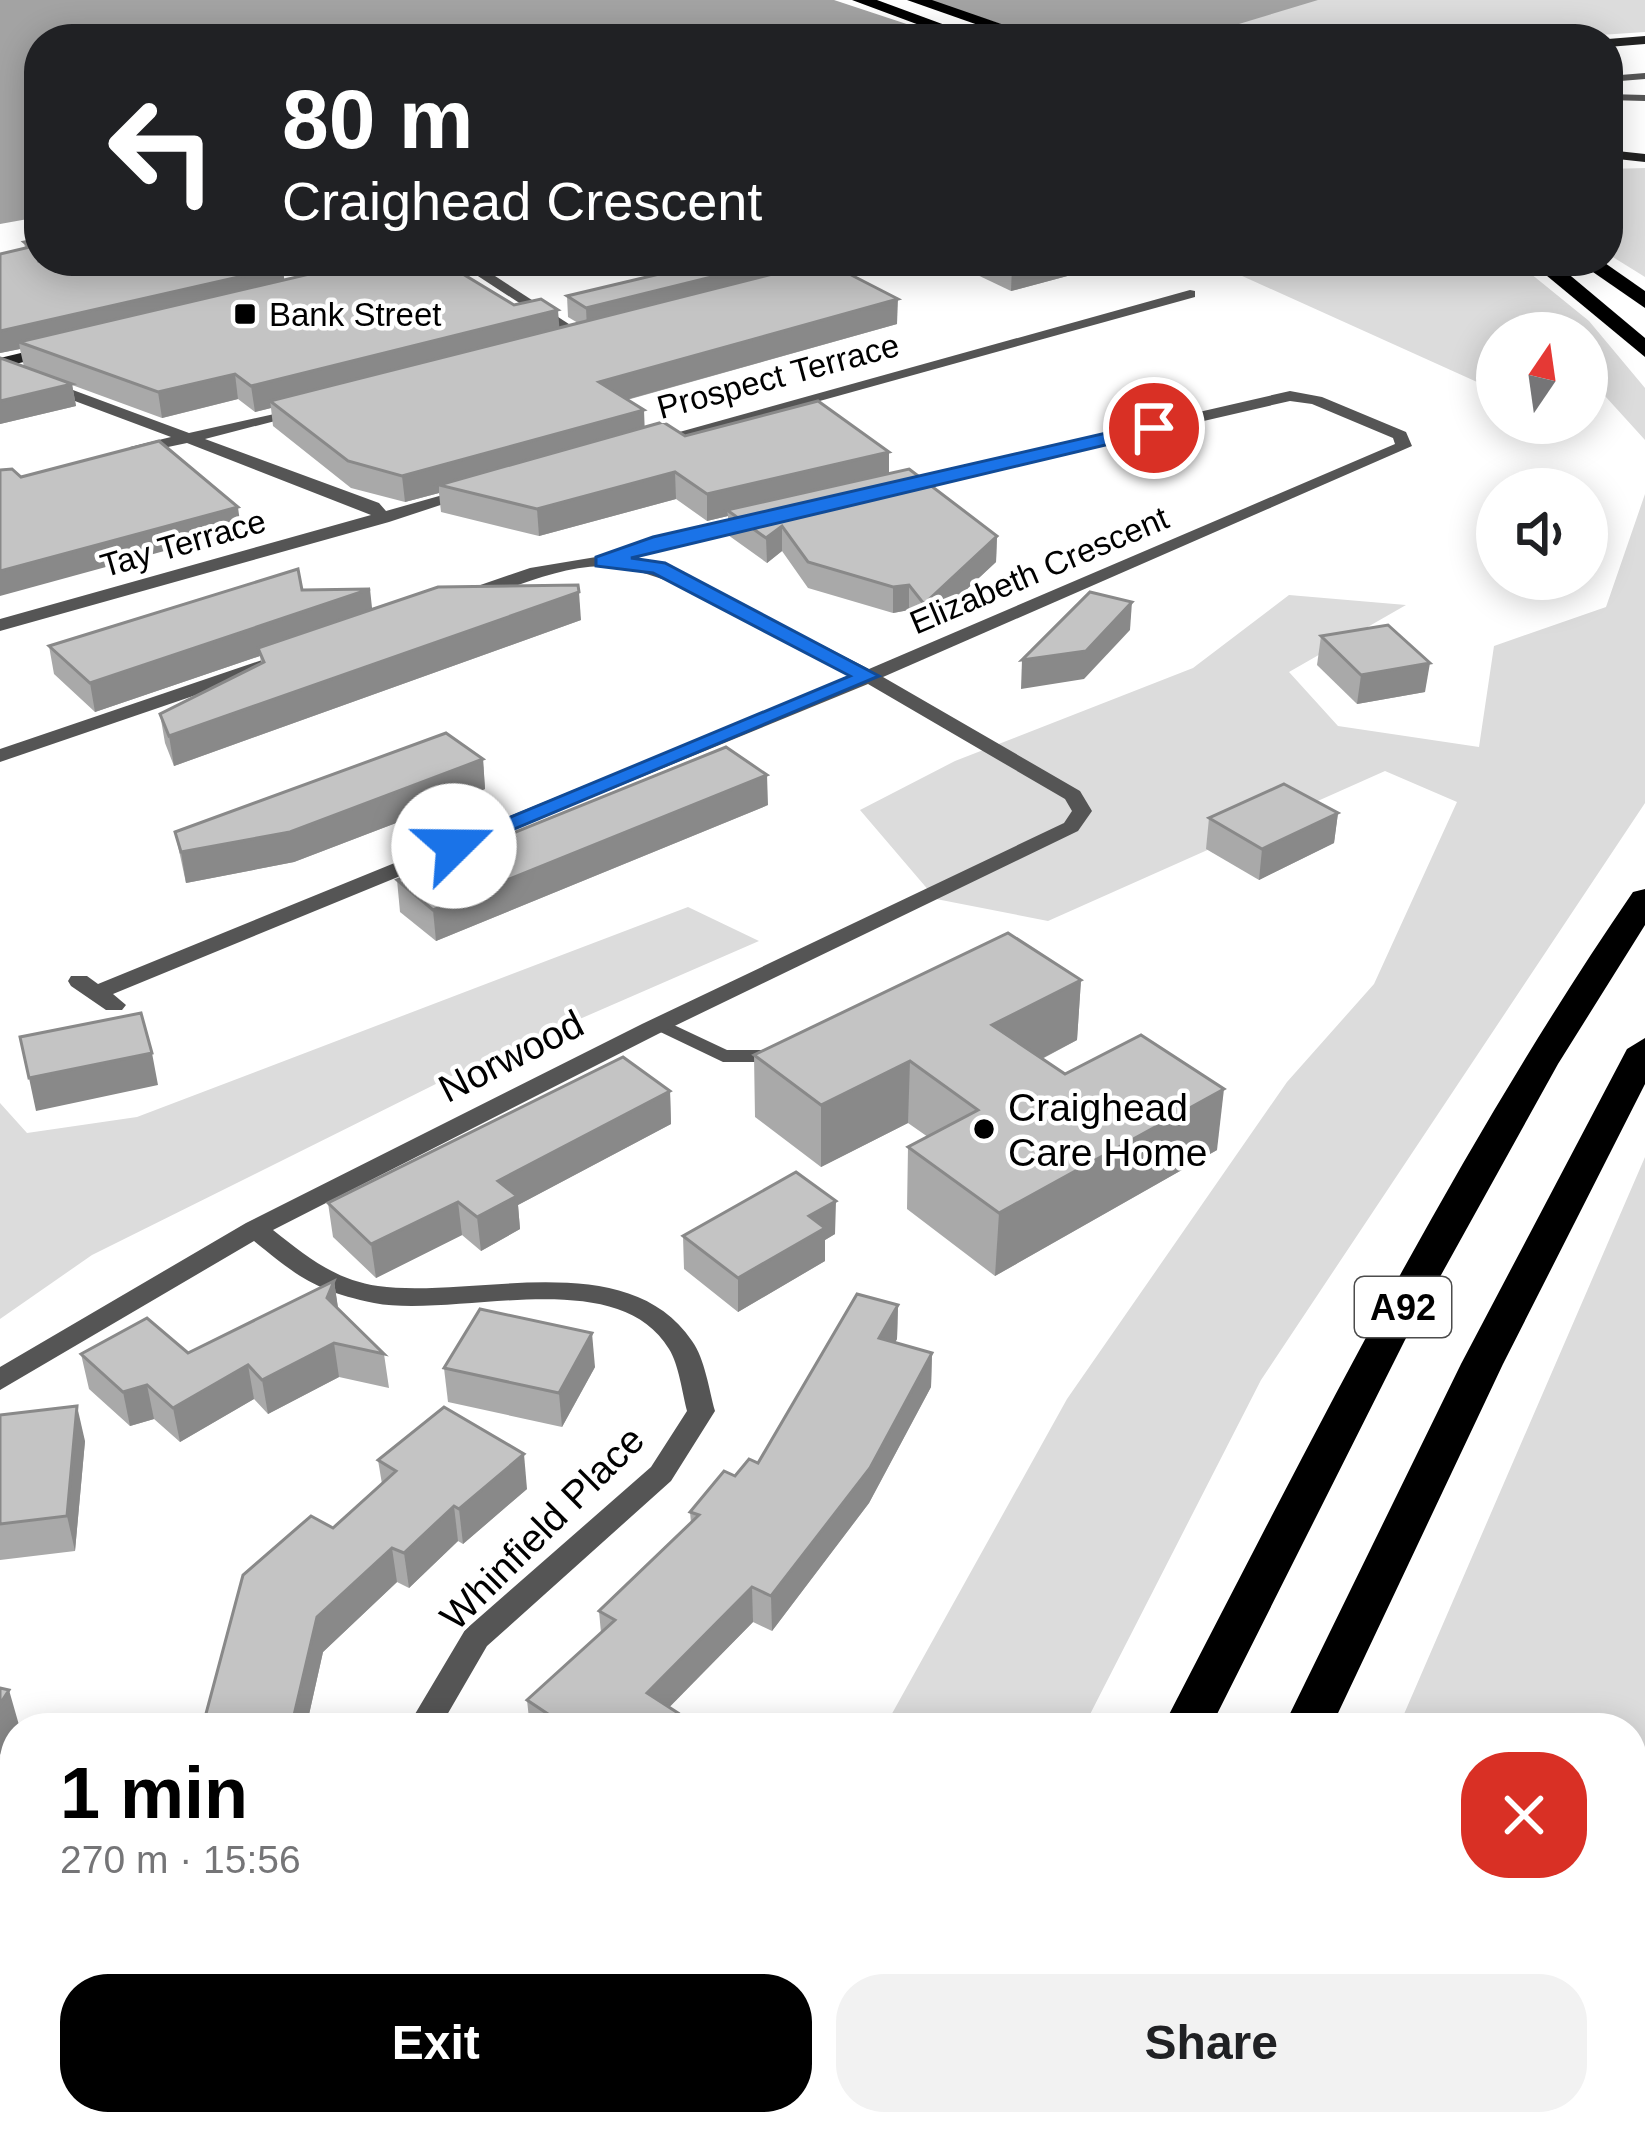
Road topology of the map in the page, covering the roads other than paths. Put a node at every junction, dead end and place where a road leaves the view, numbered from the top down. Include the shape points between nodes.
1 (860, 0) edge
2 (915, 0) edge
3 (933, 24) edge
4 (989, 24) edge
5 (485, 276) edge
6 (833, 276) edge
7 (1558, 276) edge
8 (1609, 276) edge
9 (805, 283) edge
10 (1190, 294) dead end
11 (1645, 301) edge
12 (606, 333) edge
13 (584, 339) junction
14 (561, 344) edge
15 (60, 349) edge
16 (1645, 350) edge
17 (0, 365) edge
18 (313, 407) edge
19 (188, 438) junction
20 (626, 449) edge
21 (109, 458) edge
22 (490, 487) edge
23 (881, 491) edge
24 (790, 512) edge
25 (383, 518) junction
26 (603, 561) junction
27 (451, 602) edge
28 (0, 626) edge
29 (302, 652) edge
30 (868, 676) junction
31 (0, 756) edge
32 (1645, 899) edge
33 (97, 993) dead end
34 (659, 1024) junction
35 (805, 1047) edge
36 (1645, 1049) edge
37 (255, 1229) junction
38 (0, 1380) edge
39 (432, 1713) edge
40 (1194, 1713) edge
41 (1314, 1713) edge

1 - 3 highway
2 - 4 highway
5 - 13 street
6 - 9 street
7 - 16 highway
8 - 11 highway
10 - 20 street, Prospect Terrace
12 - 13 street
13 - 14 street
15 - 17 main road
17 - 19 street
18 - 19 street
19 - 21 street
19 - 25 street via 373,507
22 - 25 street
23 - 30 street, Elizabeth Crescent via 1290,396 1400,435 1404,446
24 - 26 street
25 - 28 street, Tay Terrace
26 - 27 street via 536,572
26 - 30 street via 658,568
29 - 31 street
30 - 33 street
30 - 34 street, Norwood via 1073,795 1082,811 1071,827
32 - 40 highway, A92 via 1540,1064 1384,1340
34 - 35 lane via 723,1055 784,1056
34 - 37 street, Norwood
36 - 41 highway, A92
37 - 38 street, Norwood
37 - 39 street, Whinfield Place via 317,1278 378,1294 446,1298 590,1292 648,1310 682,1346 701,1411 662,1474 476,1638

